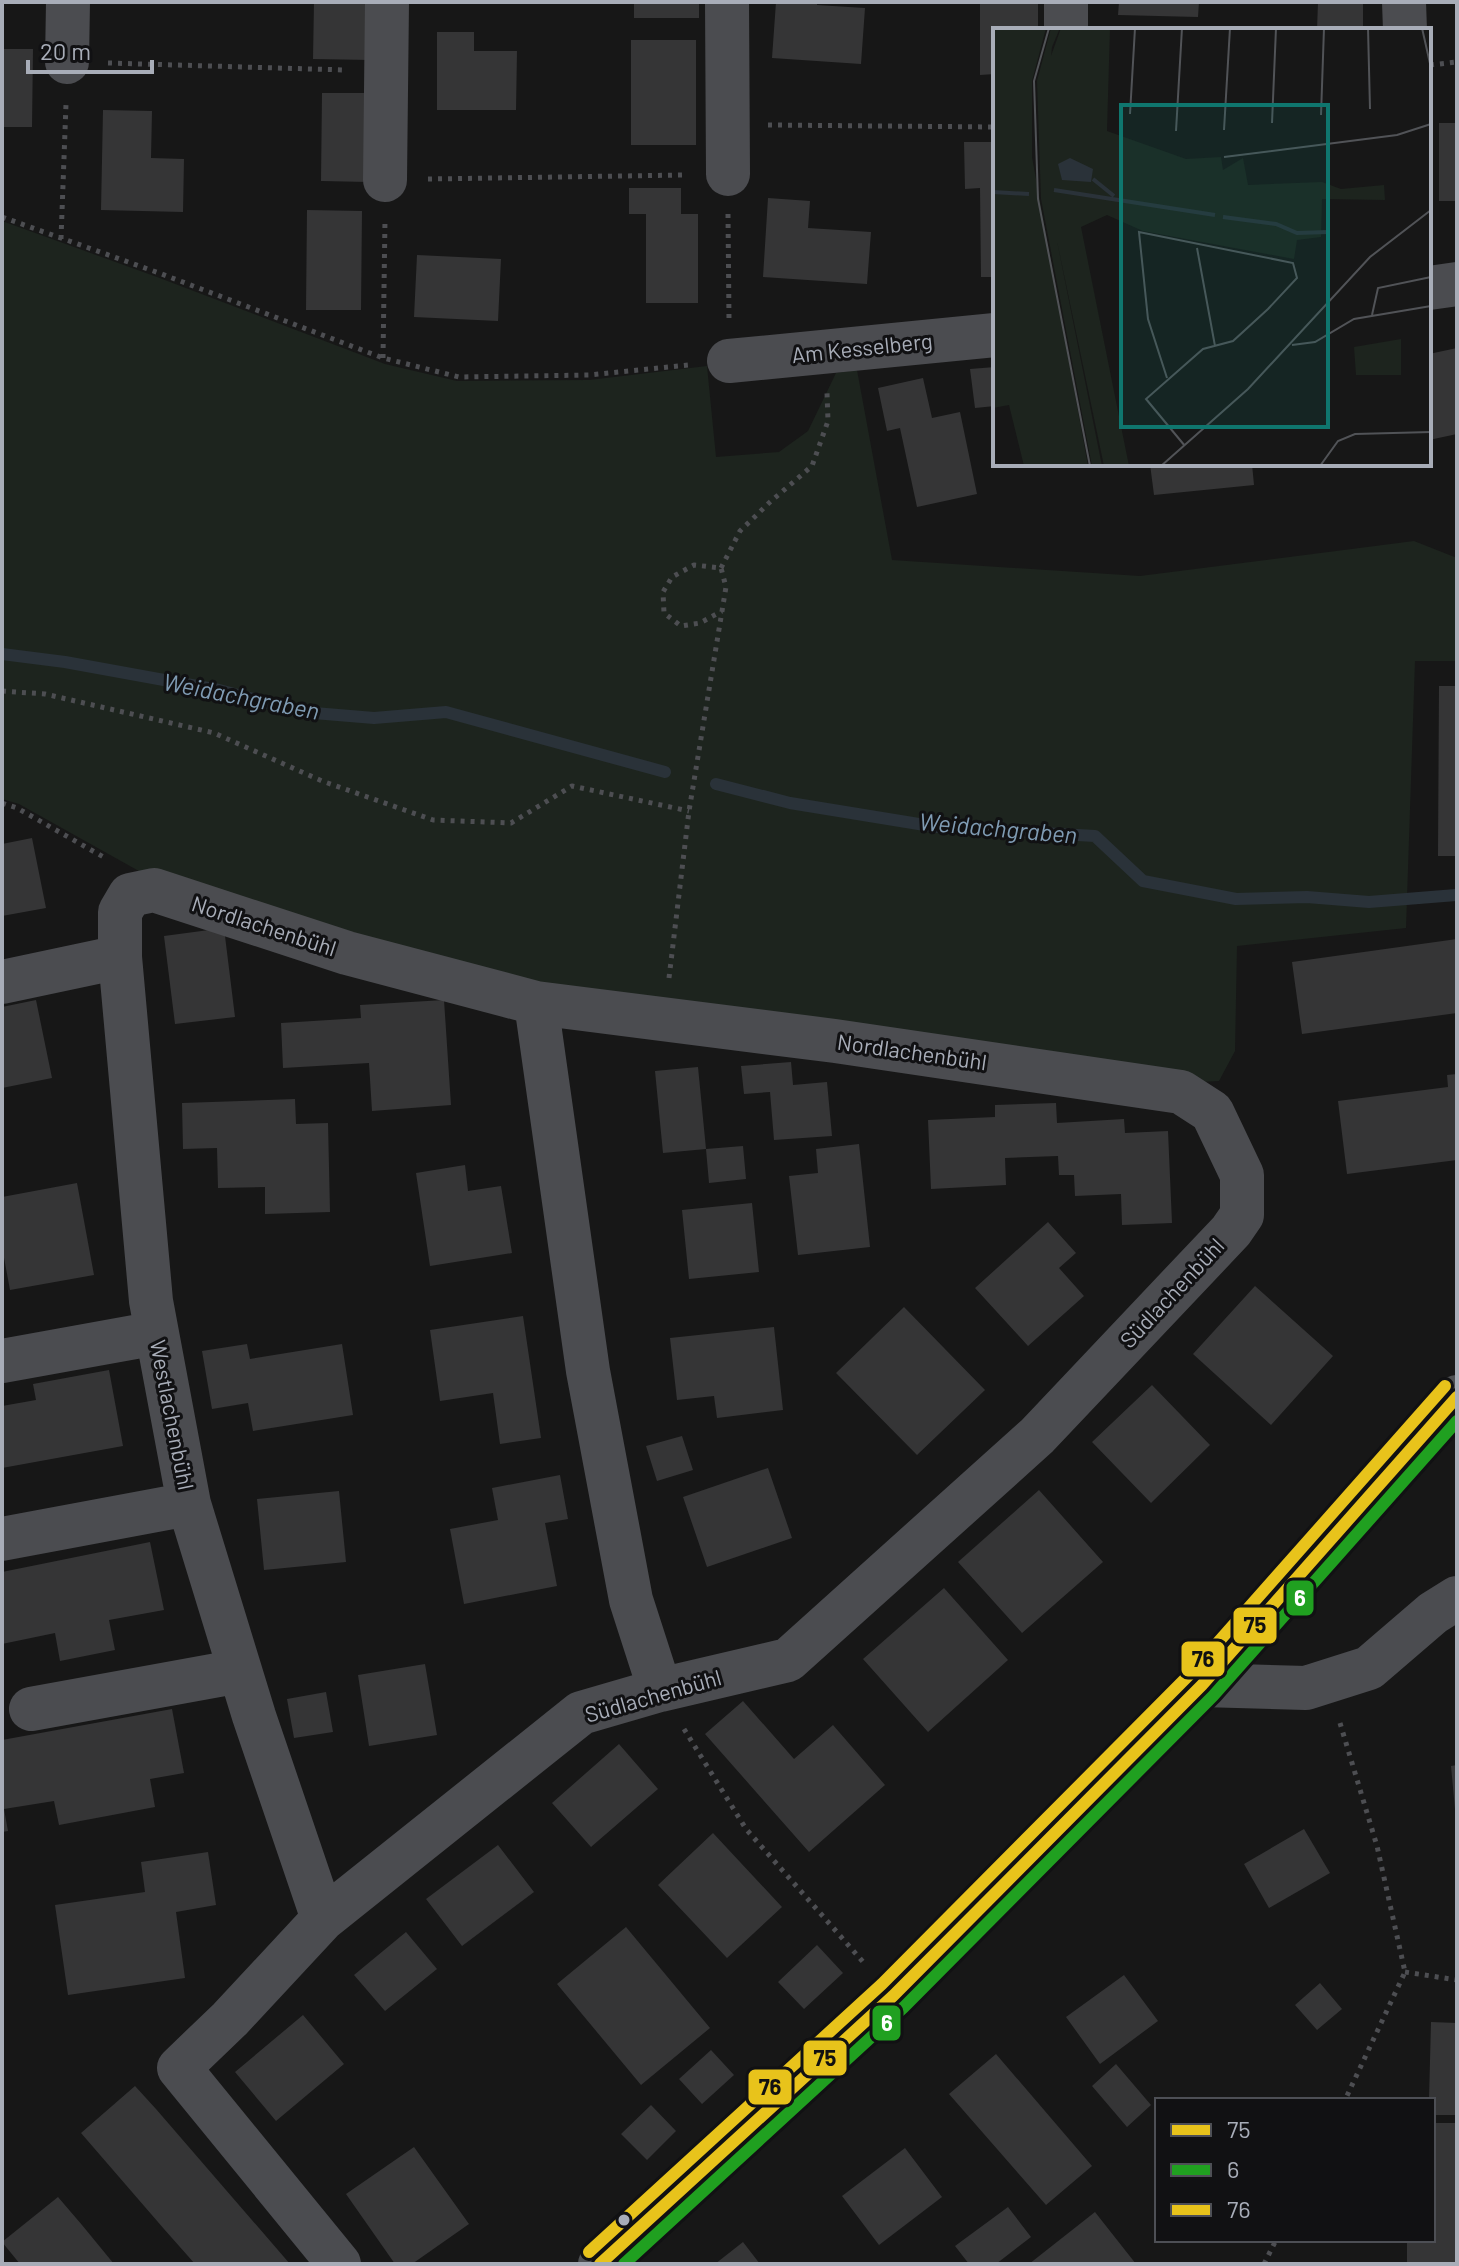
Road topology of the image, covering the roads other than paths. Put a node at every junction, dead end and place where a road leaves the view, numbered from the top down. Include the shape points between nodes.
1 (68, 2) edge
2 (387, 2) edge
3 (727, 2) edge
4 (1066, 2) edge
5 (1404, 2) edge
6 (1066, 28) edge
7 (1405, 28) edge
8 (67, 62) road end
9 (728, 174) road end
10 (385, 180) road end
11 (1457, 284) edge
12 (1431, 288) edge
13 (993, 335) edge
14 (729, 361) road end
15 (130, 895) joint
16 (120, 957) junction
17 (2, 982) edge
18 (536, 1003) junction
19 (1242, 1175) joint
20 (157, 1333) junction
21 (2, 1361) edge
22 (1457, 1397) edge
23 (189, 1504) junction
24 (2, 1539) edge
25 (1457, 1598) edge
26 (240, 1671) junction
27 (1202, 1685) junction
28 (660, 1690) junction
29 (31, 1709) dead end
30 (323, 1919) junction
31 (339, 2264) edge
32 (600, 2264) edge

1 - 8 street
2 - 10 street
3 - 9 street
4 - 6 street
5 - 7 street
11 - 12 street
13 - 14 street, Am Kesselberg
15 - 16 street, Westlachenbühl via 120,912
15 - 18 street, Nordlachenbühl via 154,890 347,953
16 - 17 street
16 - 20 street, Westlachenbühl
18 - 19 street, Nordlachenbühl via 1181,1092 1212,1112
18 - 28 street via 588,1371 631,1600
19 - 28 street, Südlachenbühl via 1242,1215 1231,1231 1037,1436 788,1660
20 - 21 street
20 - 23 street, Westlachenbühl
22 - 27 main road
23 - 24 street
23 - 26 street, Westlachenbühl
25 - 27 street via 1369,1668 1306,1688
26 - 29 street
26 - 30 street, Westlachenbühl
27 - 32 main road via 893,1996
28 - 30 street, Südlachenbühl via 581,1713
30 - 31 street, Südlachenbühl via 179,2068

